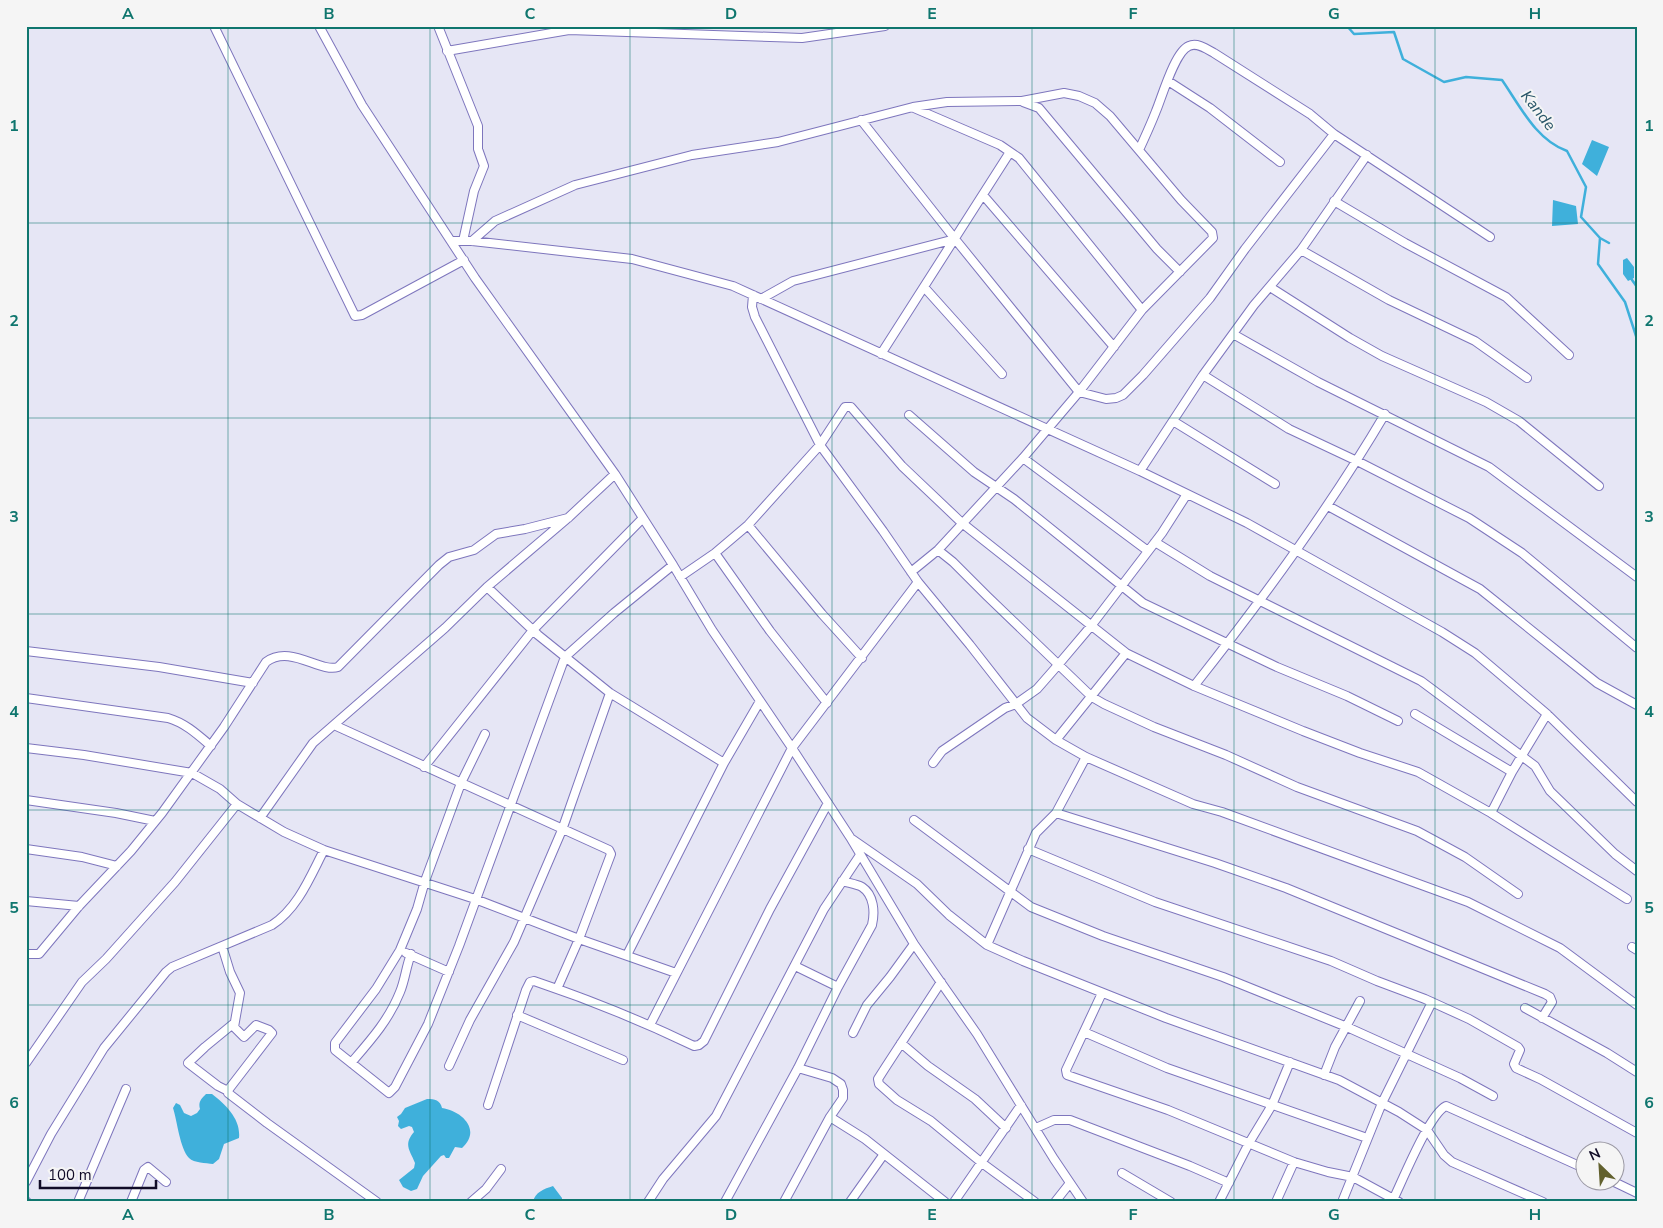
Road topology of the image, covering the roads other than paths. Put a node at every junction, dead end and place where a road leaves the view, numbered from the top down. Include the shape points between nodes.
1 (214, 26) edge
2 (319, 26) edge
3 (438, 26) edge
4 (885, 26) edge
5 (447, 51) junction
6 (1168, 80) junction
7 (1022, 101) junction
8 (913, 107) junction
9 (861, 120) junction
10 (1334, 134) junction
11 (1139, 150) junction
12 (1010, 152) junction
13 (1367, 155) junction
14 (1280, 162) dead end
15 (983, 195) junction
16 (1334, 201) junction
17 (1490, 237) dead end
18 (955, 239) junction
19 (452, 241) junction
20 (463, 241) junction
21 (472, 241) junction
22 (1301, 250) junction
23 (464, 260) junction
24 (1180, 272) junction
25 (1270, 286) junction
26 (924, 287) junction
27 (753, 295) junction
28 (761, 299) junction
29 (1142, 310) junction
30 (1233, 334) junction
31 (1114, 347) junction
32 (881, 354) junction
33 (1569, 355) dead end
34 (1002, 374) dead end
35 (1203, 376) junction
36 (1528, 378) dead end
37 (1079, 392) junction
38 (1385, 414) junction
39 (909, 415) dead end
40 (1173, 421) junction
41 (1047, 430) junction
42 (820, 445) junction
43 (1023, 458) junction
44 (1357, 461) junction
45 (1140, 471) junction
46 (615, 474) junction
47 (1275, 484) dead end
48 (996, 486) junction
49 (1599, 486) dead end
50 (1187, 494) junction
51 (1328, 506) junction
52 (568, 518) junction
53 (643, 518) junction
54 (962, 523) junction
55 (748, 525) junction
56 (1155, 542) junction
57 (938, 550) junction
58 (1296, 550) junction
59 (1148, 551) junction
60 (715, 553) junction
61 (673, 565) junction
62 (911, 572) junction
63 (680, 577) junction
64 (1637, 577) edge
65 (918, 582) junction
66 (1121, 585) junction
67 (487, 587) junction
68 (1258, 601) junction
69 (1090, 626) junction
70 (533, 630) junction
71 (1228, 643) junction
72 (1637, 648) edge
73 (26, 651) edge
74 (1126, 653) junction
75 (565, 657) junction
76 (862, 658) junction
77 (1058, 665) junction
78 (253, 682) junction
79 (1194, 686) junction
80 (610, 693) junction
81 (1092, 697) junction
82 (26, 698) edge
83 (760, 700) junction
84 (827, 703) junction
85 (1016, 704) junction
86 (1637, 705) edge
87 (1415, 714) dead end
88 (1547, 714) junction
89 (1398, 721) dead end
90 (334, 725) junction
91 (486, 734) dead end
92 (1056, 740) junction
93 (210, 746) junction
94 (26, 748) edge
95 (792, 748) junction
96 (1521, 755) junction
97 (1086, 757) junction
98 (724, 763) junction
99 (933, 763) dead end
100 (424, 767) junction
101 (1512, 772) junction
102 (192, 773) junction
103 (461, 783) junction
104 (26, 800) edge
105 (1637, 802) edge
106 (828, 803) junction
107 (237, 804) junction
108 (510, 805) junction
109 (1056, 813) junction
110 (1491, 813) junction
111 (260, 818) junction
112 (914, 820) dead end
113 (155, 821) junction
114 (562, 830) junction
115 (850, 838) junction
116 (26, 849) edge
117 (1028, 849) junction
118 (324, 850) junction
119 (860, 855) junction
120 (117, 866) junction
121 (1637, 871) edge
122 (425, 881) junction
123 (842, 881) junction
124 (1009, 892) junction
125 (1518, 894) dead end
126 (475, 899) junction
127 (1627, 899) dead end
128 (26, 901) edge
129 (79, 906) junction
130 (524, 916) junction
131 (579, 939) junction
132 (914, 944) junction
133 (987, 945) junction
134 (222, 946) junction
135 (400, 950) junction
136 (26, 954) edge
137 (411, 954) junction
138 (627, 955) junction
139 (795, 966) junction
140 (449, 972) junction
141 (676, 973) junction
142 (941, 982) junction
143 (838, 987) junction
144 (557, 989) junction
145 (1102, 993) junction
146 (1360, 1001) dead end
147 (1432, 1002) junction
148 (1637, 1005) edge
149 (1525, 1008) dead end
150 (517, 1015) junction
151 (1542, 1018) junction
152 (233, 1024) junction
153 (650, 1024) junction
154 (1347, 1027) junction
155 (1084, 1032) junction
156 (853, 1033) dead end
157 (901, 1043) junction
158 (1406, 1054) junction
159 (623, 1060) dead end
160 (1290, 1062) junction
161 (26, 1063) edge
162 (351, 1063) junction
163 (449, 1066) dead end
164 (798, 1068) junction
165 (1637, 1072) edge
166 (1324, 1075) junction
167 (126, 1089) dead end
168 (228, 1091) junction
169 (1493, 1096) dead end
170 (1382, 1103) junction
171 (1272, 1104) junction
172 (488, 1105) dead end
173 (1021, 1105) junction
174 (830, 1116) junction
175 (1006, 1128) junction
176 (1036, 1128) junction
177 (1427, 1130) junction
178 (1637, 1132) edge
179 (1367, 1138) junction
180 (1249, 1143) junction
181 (884, 1154) junction
182 (1294, 1162) junction
183 (982, 1163) junction
184 (1576, 1165) edge
185 (501, 1169) dead end
186 (1122, 1173) dead end
187 (1353, 1177) junction
188 (26, 1182) edge
189 (166, 1182) dead end
190 (1229, 1183) junction
191 (1070, 1184) junction
192 (1395, 1201) edge
193 (78, 1202) edge
194 (132, 1202) edge
195 (377, 1202) edge
196 (471, 1202) edge
197 (648, 1202) edge
198 (725, 1202) edge
199 (784, 1202) edge
200 (850, 1202) edge
201 (946, 1202) edge
202 (954, 1202) edge
203 (1035, 1202) edge
204 (1055, 1202) edge
205 (1083, 1202) edge
206 (1171, 1202) edge
207 (1218, 1202) edge
208 (1276, 1202) edge
209 (1342, 1202) edge
210 (1543, 1202) edge

1 - 23 street via 354,316 362,315
2 - 19 street via 362,105
3 - 5 street
4 - 5 street via 802,38 569,30
5 - 20 street via 478,126 478,149 484,166 473,196
6 - 10 street via 1186,47 1192,44 1199,46 1310,114
6 - 11 street
6 - 14 street
7 - 8 street via 947,102
7 - 11 street via 1064,93 1079,96 1095,103 1110,116
7 - 24 street via 1039,108 1156,249
8 - 9 street
8 - 12 street
9 - 18 street
9 - 21 street via 778,142 692,155 575,184 495,221
10 - 13 street
10 - 37 street via 1210,298 1143,375 1116,398 1106,400
11 - 24 street via 1213,234 1213,238
12 - 15 street
12 - 29 street via 1019,158
13 - 16 street
13 - 17 street
15 - 18 street
15 - 31 street
16 - 22 street
16 - 33 street via 1506,297
18 - 26 street
18 - 28 street via 793,281
18 - 37 street
19 - 20 street
19 - 23 street
20 - 21 street
21 - 27 street via 632,259 733,286
22 - 25 street
22 - 36 street via 1389,300 1475,340
23 - 46 street
24 - 29 street
25 - 30 street
25 - 49 street via 1382,356 1486,402 1519,421
26 - 32 street
26 - 34 street
27 - 28 street
27 - 42 street via 755,318
28 - 32 street
29 - 31 street
30 - 35 street
30 - 38 street via 1318,382
31 - 37 street
32 - 41 street
35 - 40 street
35 - 44 street via 1289,429
37 - 41 street
38 - 44 street
38 - 64 street via 1489,467
39 - 48 street via 974,472
40 - 45 street
40 - 47 street
41 - 43 street
41 - 45 street
42 - 54 street via 845,407 851,406 902,466
42 - 55 street
42 - 62 street
43 - 48 street
43 - 59 street
44 - 51 street
44 - 72 street via 1469,518 1522,553
45 - 50 street
46 - 52 street
46 - 53 street
48 - 54 street
48 - 66 street
50 - 56 street
50 - 58 street
51 - 58 street
51 - 86 street via 1480,589 1598,682
52 - 67 street
52 - 78 street via 496,534 474,550 449,557 338,668 297,658 274,657 266,662
53 - 61 street
53 - 70 street
54 - 57 street
54 - 69 street
55 - 60 street
55 - 76 street
56 - 59 street
56 - 68 street
57 - 62 street
57 - 77 street
58 - 68 street
58 - 88 street via 1475,653
59 - 66 street
60 - 63 street
60 - 84 street via 770,631
61 - 63 street
61 - 75 street
62 - 65 street
63 - 83 street
65 - 76 street
65 - 85 street
66 - 69 street
66 - 71 street via 1143,603
67 - 70 street
67 - 90 street
68 - 71 street
68 - 96 street via 1421,681
69 - 74 street
69 - 77 street
70 - 75 street
70 - 100 street
71 - 79 street
71 - 89 street
73 - 78 street via 159,666
74 - 79 street
74 - 81 street
75 - 80 street
75 - 108 street
76 - 84 street
77 - 81 street
77 - 85 street via 1037,689
78 - 93 street
79 - 110 street via 1360,753 1418,772
80 - 98 street
80 - 114 street
81 - 92 street
81 - 125 street via 1297,787 1417,831 1465,857
82 - 93 street via 168,718 190,728
83 - 95 street
83 - 98 street
84 - 95 street
85 - 92 street via 1027,718
85 - 99 street via 942,751
87 - 101 street
88 - 96 street
88 - 105 street
90 - 100 street
90 - 111 street via 313,743
91 - 103 street
92 - 97 street
93 - 102 street
94 - 102 street
95 - 106 street
95 - 141 street
96 - 101 street
96 - 121 street via 1538,769 1550,791
97 - 109 street
97 - 148 street via 1193,804 1468,902 1560,948
98 - 138 street
100 - 103 street
101 - 110 street
102 - 107 street via 220,789
102 - 113 street
103 - 108 street
103 - 122 street
104 - 113 street
106 - 115 street
106 - 153 street via 704,1040 694,1046
107 - 111 street
107 - 161 street via 175,882 82,982
108 - 114 street
108 - 126 street
109 - 117 street via 1036,833
109 - 151 street via 1286,888 1519,983 1550,997 1552,1002
110 - 127 street
111 - 118 street
112 - 124 street
113 - 120 street
114 - 130 street
114 - 131 street via 597,843 611,854
115 - 119 street
115 - 133 street via 917,884
116 - 120 street
117 - 124 street
117 - 147 street via 1156,902 1331,961
118 - 122 street
118 - 134 street via 302,892 282,919
119 - 123 street
119 - 132 street
120 - 129 street
122 - 126 street
122 - 135 street
123 - 139 street
123 - 143 street via 861,887 868,894 874,914 872,925
124 - 133 street
124 - 154 street via 1031,907 1103,936 1223,977
126 - 130 street
126 - 140 street
128 - 129 street
129 - 136 street via 39,954
130 - 131 street
130 - 163 street via 514,942 470,1020
131 - 138 street
131 - 144 street
132 - 142 street
132 - 156 street via 867,1004
133 - 145 street
134 - 152 street via 240,995
134 - 188 street via 172,967 159,979 104,1048 55,1126
135 - 137 street
135 - 162 street via 376,989 335,1043 335,1050
137 - 140 street
137 - 162 street via 401,991 392,1008 378,1032
138 - 141 street
139 - 143 street
139 - 197 street via 716,1116 663,1178
140 - 162 street via 428,1024 391,1093
141 - 153 street
142 - 157 street
142 - 173 street
143 - 164 street
144 - 150 street via 530,982
144 - 153 street
145 - 155 street
145 - 160 street
146 - 154 street
147 - 158 street
147 - 178 street via 1516,1045 1520,1050 1514,1064 1516,1068
149 - 151 street
150 - 159 street
150 - 172 street
151 - 165 street
152 - 168 street via 188,1063
152 - 168 street via 243,1037 256,1025 272,1034
154 - 158 street
154 - 166 street
155 - 171 street via 1167,1068
155 - 180 street via 1066,1070 1067,1075 1152,1104
157 - 175 street via 975,1099
157 - 183 street via 878,1079 880,1084
158 - 169 street
158 - 170 street
160 - 166 street
160 - 171 street
164 - 174 street via 841,1084 843,1098
164 - 198 street
166 - 170 street
167 - 193 street
168 - 195 street
170 - 177 street
170 - 179 street
171 - 179 street
171 - 180 street
173 - 175 street
173 - 176 street
174 - 181 street
174 - 199 street
175 - 183 street
176 - 190 street via 1054,1120 1070,1120
176 - 191 street
177 - 184 street via 1440,1110 1449,1106
177 - 192 street
177 - 210 street via 1452,1162
179 - 187 street
180 - 182 street
180 - 190 street
181 - 200 street
181 - 201 street
182 - 187 street
182 - 208 street
183 - 202 street
183 - 203 street
185 - 196 street
186 - 206 street
187 - 192 street
187 - 209 street
189 - 194 street via 148,1166
190 - 207 street
191 - 204 street
191 - 205 street

